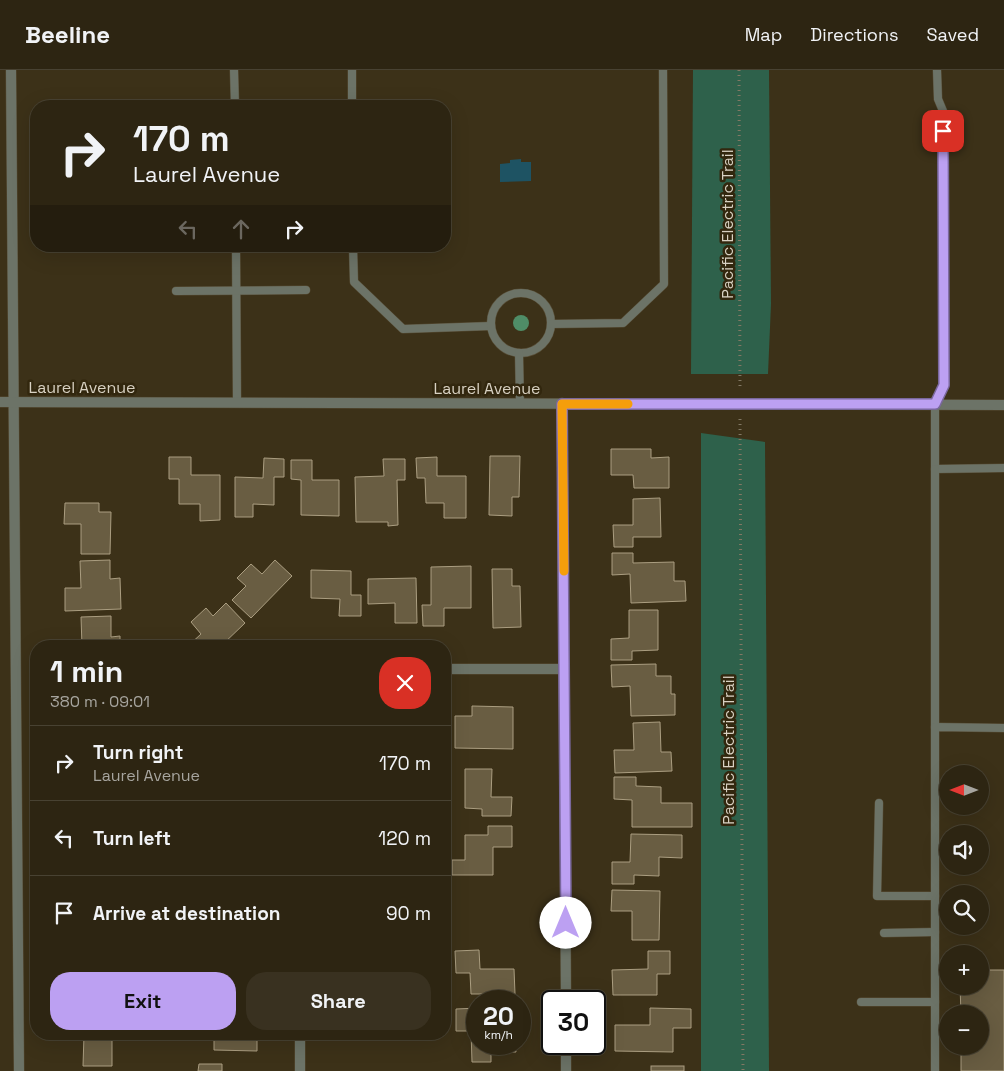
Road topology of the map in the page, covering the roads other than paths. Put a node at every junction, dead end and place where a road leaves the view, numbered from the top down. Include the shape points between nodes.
1 (11, 70) edge
2 (234, 70) edge
3 (352, 70) edge
4 (663, 70) edge
5 (937, 70) edge
6 (235, 100) edge
7 (352, 100) edge
8 (236, 252) edge
9 (353, 252) edge
10 (306, 290) dead end
11 (176, 291) dead end
12 (236, 291) junction
13 (551, 324) junction
14 (491, 326) junction
15 (519, 353) junction
16 (0, 402) edge
17 (14, 402) junction
18 (237, 402) junction
19 (520, 403) junction
20 (562, 404) junction
21 (935, 404) junction
22 (1004, 405) edge
23 (1004, 468) edge
24 (935, 469) junction
25 (451, 668) edge
26 (564, 669) junction
27 (935, 727) junction
28 (1004, 728) edge
29 (879, 803) dead end
30 (935, 896) junction
31 (935, 932) junction
32 (884, 933) dead end
33 (566, 990) edge
34 (861, 1002) dead end
35 (935, 1002) junction
36 (300, 1040) edge
37 (566, 1055) edge
38 (19, 1071) edge
39 (300, 1071) edge
40 (566, 1071) edge
41 (935, 1071) edge

1 - 17 street
2 - 6 lane
3 - 7 lane
4 - 13 lane via 664,284 623,323
5 - 21 lane via 938,99 943,111 944,385
8 - 12 lane
9 - 14 lane via 354,282 403,329
10 - 12 lane
11 - 12 lane
12 - 18 lane
13 - 14 lane via 545,306 530,294 520,293 502,300 492,316
13 - 15 lane via 544,342 528,352
14 - 15 lane via 493,334 504,347
15 - 19 lane
16 - 17 street, Laurel Avenue
17 - 18 street, Laurel Avenue
17 - 38 street
18 - 19 street, Laurel Avenue
19 - 20 street, Laurel Avenue
20 - 21 street, Laurel Avenue
20 - 26 street
21 - 22 street, Laurel Avenue
21 - 24 lane
23 - 24 lane
24 - 27 lane
25 - 26 street
26 - 33 street
27 - 28 lane
27 - 30 lane
29 - 30 lane via 877,896
30 - 31 lane
31 - 32 lane
31 - 35 lane
34 - 35 lane
35 - 41 lane
36 - 39 street
37 - 40 street

